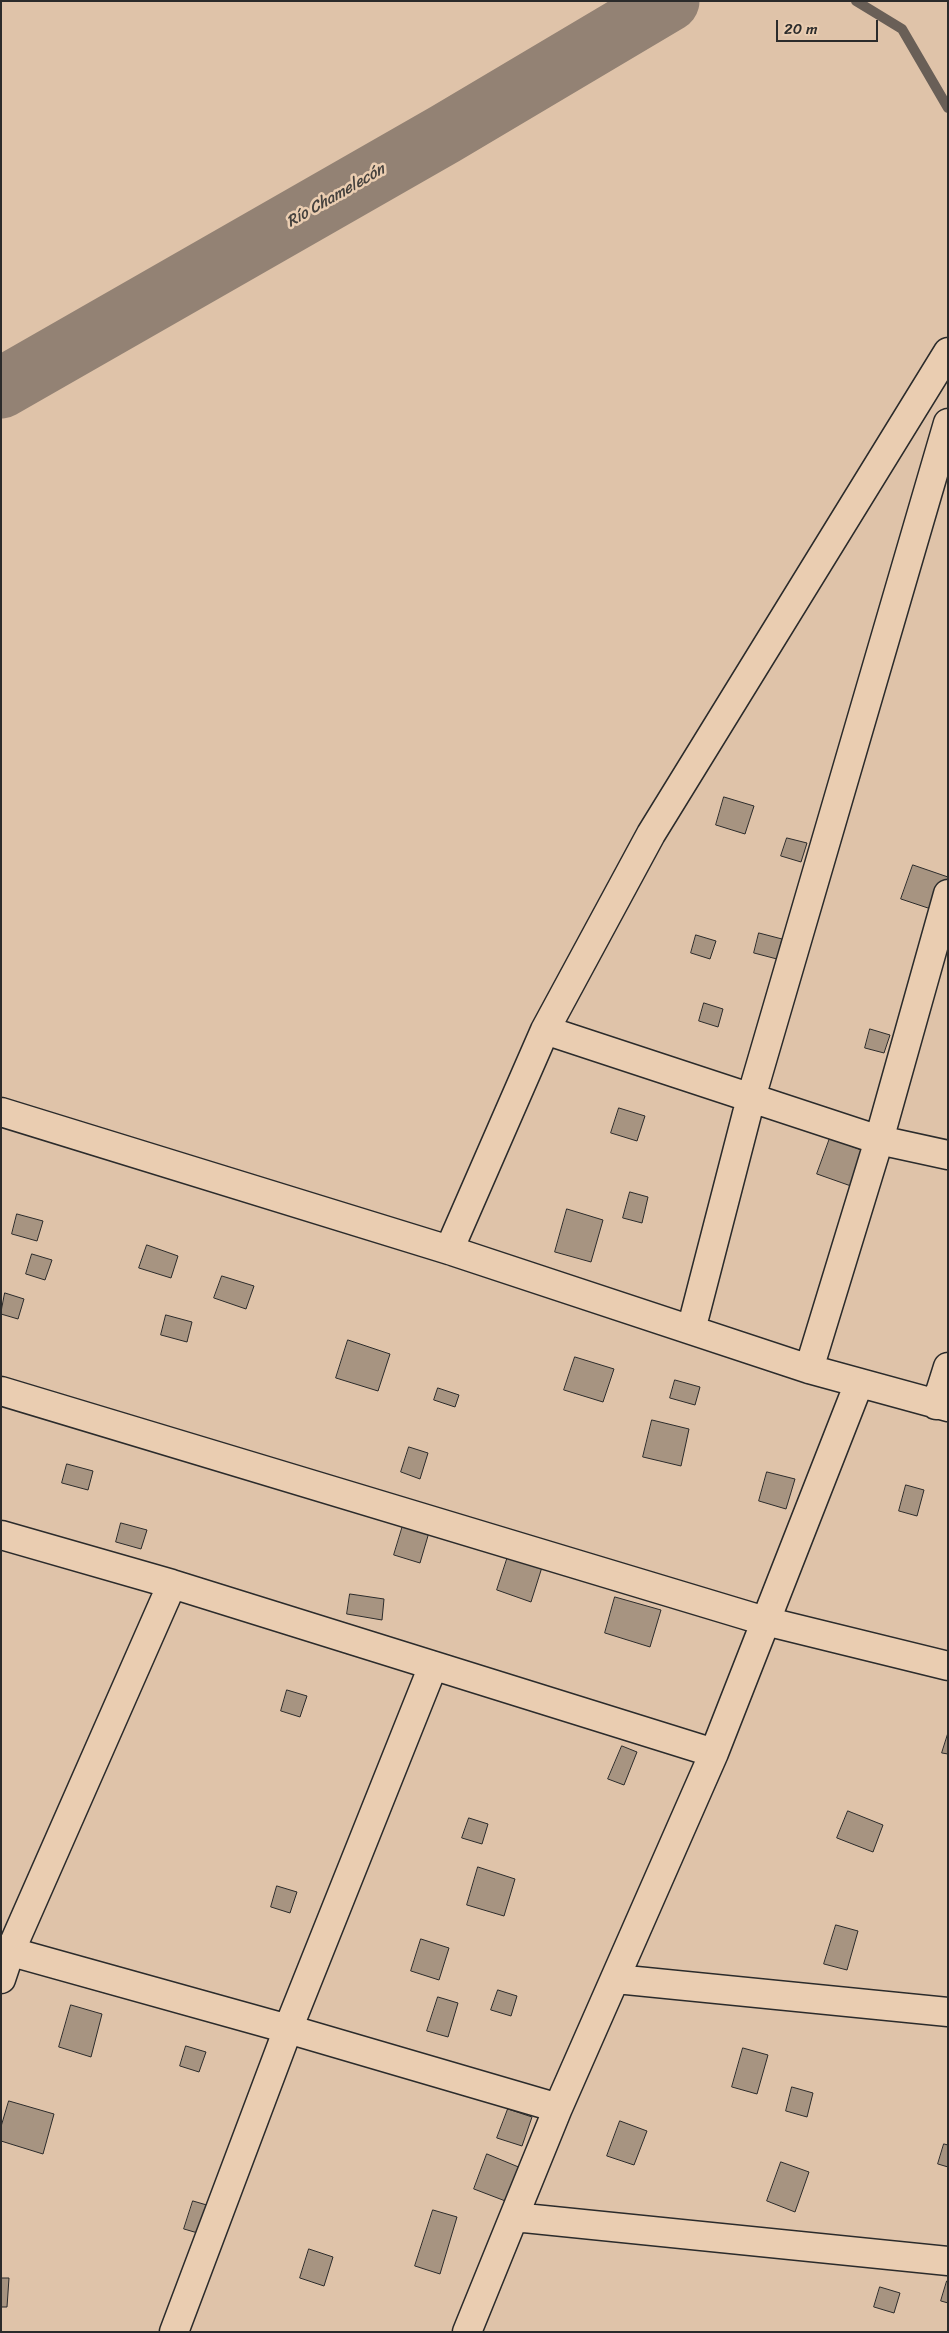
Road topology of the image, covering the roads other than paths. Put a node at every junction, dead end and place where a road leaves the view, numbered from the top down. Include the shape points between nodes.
1 (948, 352) edge
2 (948, 423) edge
3 (948, 894) edge
4 (545, 1030) junction
5 (751, 1098) junction
6 (1, 1112) edge
7 (879, 1140) junction
8 (948, 1155) edge
9 (450, 1250) junction
10 (691, 1330) junction
11 (948, 1367) edge
12 (809, 1369) junction
13 (859, 1383) junction
14 (1, 1392) edge
15 (942, 1406) edge
16 (1, 1535) edge
17 (172, 1584) junction
18 (765, 1621) junction
19 (433, 1666) junction
20 (948, 1666) edge
21 (714, 1754) junction
22 (6, 1950) edge
23 (616, 1978) junction
24 (1, 1979) edge
25 (948, 2012) edge
26 (288, 2029) junction
27 (558, 2108) junction
28 (514, 2217) junction
29 (948, 2261) edge
30 (174, 2332) edge
31 (467, 2332) edge

1 - 4 street via 651,834
2 - 5 street
3 - 7 street
4 - 5 street
4 - 9 street
5 - 7 street
5 - 10 street
6 - 9 street
7 - 8 street
7 - 12 street
9 - 10 street
10 - 12 street
11 - 15 street
12 - 13 street
13 - 15 street
13 - 18 street
14 - 18 street
16 - 17 street
17 - 19 street
17 - 22 street
18 - 20 street
18 - 21 street
19 - 21 street
19 - 26 street
21 - 23 street
22 - 24 street
22 - 26 street
23 - 25 street
23 - 27 street
26 - 27 street
26 - 30 street
27 - 28 street
28 - 29 street
28 - 31 street

